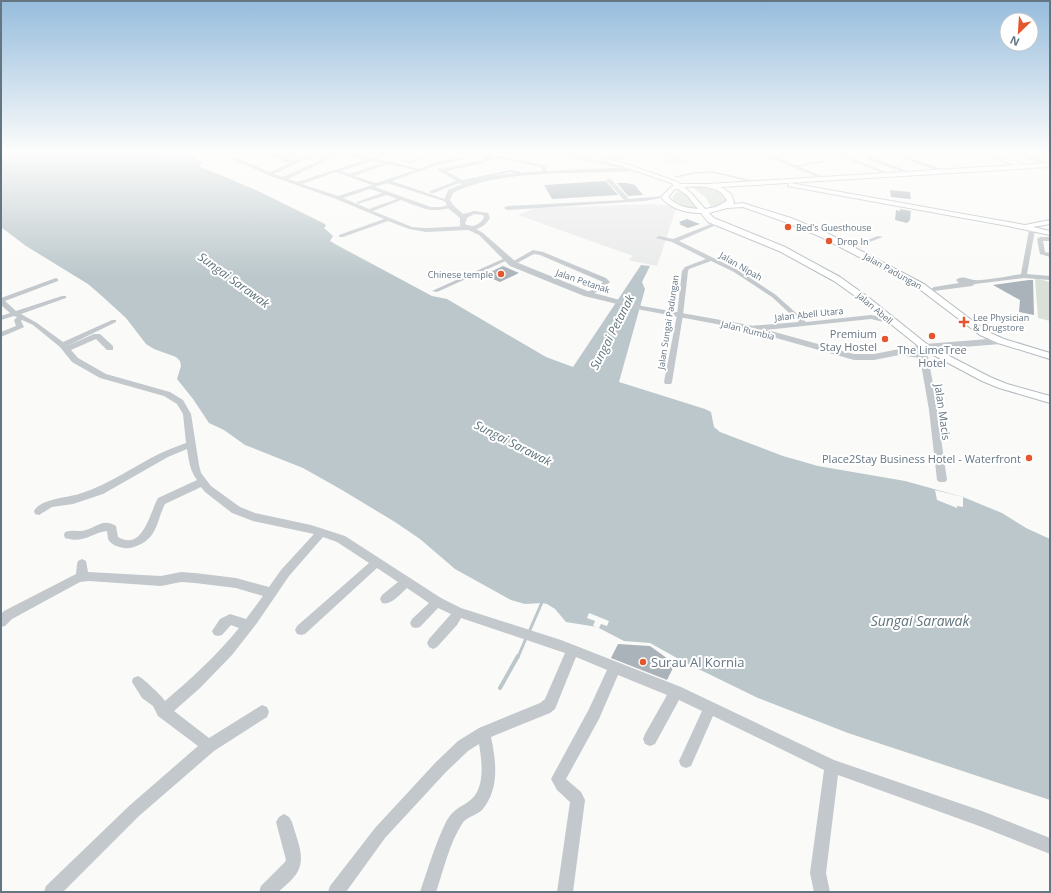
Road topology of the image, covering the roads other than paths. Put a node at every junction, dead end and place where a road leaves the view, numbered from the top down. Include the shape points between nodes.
1 (330, 194) edge
2 (353, 194) edge
3 (386, 194) joint
4 (428, 194) edge
5 (435, 194) edge
6 (453, 194) edge
7 (622, 194) edge
8 (670, 194) edge
9 (689, 194) edge
10 (698, 194) edge
11 (728, 194) joint
12 (835, 194) edge
13 (624, 196) junction
14 (342, 198) junction
15 (400, 199) junction
16 (448, 200) junction
17 (666, 200) junction
18 (628, 201) junction
19 (359, 203) junction
20 (553, 203) junction
21 (727, 206) junction
22 (507, 208) dead end
23 (682, 208) junction
24 (370, 210) junction
25 (711, 210) junction
26 (702, 211) junction
27 (472, 212) junction
28 (388, 219) junction
29 (463, 219) junction
30 (714, 221) junction
31 (1046, 223) edge
32 (1008, 224) junction
33 (483, 225) junction
34 (411, 228) junction
35 (468, 228) junction
36 (1050, 229) edge
37 (1032, 230) junction
38 (1050, 233) edge
39 (341, 236) dead end
40 (880, 237) dead end
41 (659, 238) dead end
42 (1050, 239) edge
43 (674, 240) junction
44 (854, 246) junction
45 (1050, 255) edge
46 (712, 259) junction
47 (516, 261) junction
48 (1024, 276) junction
49 (1050, 278) edge
50 (56, 280) dead end
51 (970, 283) junction
52 (933, 288) junction
53 (435, 291) dead end
54 (587, 294) junction
55 (64, 296) dead end
56 (1, 300) edge
57 (873, 306) junction
58 (642, 308) joint
59 (14, 313) junction
60 (680, 315) junction
61 (23, 317) junction
62 (870, 317) junction
63 (1, 318) edge
64 (114, 321) dead end
65 (892, 322) junction
66 (805, 324) junction
67 (784, 326) junction
68 (749, 328) junction
69 (983, 333) junction
70 (1, 335) edge
71 (782, 338) junction
72 (1001, 341) junction
73 (65, 347) junction
74 (925, 347) junction
75 (110, 348) dead end
76 (1050, 352) edge
77 (880, 356) junction
78 (1050, 356) edge
79 (668, 382) dead end
80 (1050, 394) edge
81 (1050, 400) edge
82 (192, 444) junction
83 (942, 480) dead end
84 (202, 482) junction
85 (39, 511) dead end
86 (321, 533) junction
87 (69, 535) dead end
88 (377, 562) junction
89 (82, 564) dead end
90 (82, 577) junction
91 (406, 582) junction
92 (271, 593) junction
93 (386, 599) dead end
94 (437, 602) junction
95 (458, 612) junction
96 (3, 617) edge
97 (416, 623) dead end
98 (246, 628) junction
99 (301, 630) dead end
100 (218, 631) dead end
101 (432, 644) dead end
102 (572, 651) junction
103 (614, 668) junction
104 (138, 682) dead end
105 (676, 692) junction
106 (710, 708) junction
107 (163, 711) junction
108 (262, 712) dead end
109 (484, 733) junction
110 (650, 739) dead end
111 (209, 746) junction
112 (686, 760) dead end
113 (832, 766) junction
114 (284, 822) dead end
115 (1050, 846) edge
116 (52, 892) edge
117 (267, 892) edge
118 (336, 892) edge
119 (428, 892) edge
120 (565, 892) edge
121 (822, 892) edge

1 - 14 street
2 - 14 street
3 - 15 street
3 - 19 street
4 - 16 street
5 - 16 street
6 - 16 street
7 - 13 street
8 - 17 main road
9 - 26 main road
10 - 25 main road
11 - 21 main road via 731,202
11 - 44 main road, Jalan Padungan via 812,226
12 - 32 main road
13 - 18 street
13 - 20 street
14 - 19 street
14 - 24 street
15 - 16 street via 430,209 441,209
15 - 24 street
16 - 27 street via 460,209
16 - 29 street
17 - 18 street
17 - 23 main road
18 - 20 street
19 - 24 street
20 - 22 street
21 - 25 main road, Jalan Padungan
21 - 69 main road, Jalan Padungan via 750,207 824,235 921,286
23 - 26 main road, Jalan Padungan
23 - 30 main road
24 - 28 street
25 - 26 main road, Jalan Padungan
25 - 74 main road, Jalan Abell via 715,217 785,246 843,277 873,297
26 - 30 main road, Jalan Abell
27 - 29 street
27 - 33 street, Jalan Petanak via 486,214 487,218
28 - 34 street
28 - 39 street
29 - 34 street via 442,227
29 - 35 street, Jalan Petanak via 463,226
30 - 43 street
30 - 57 main road, Jalan Abell via 782,249 837,279
31 - 32 main road via 1026,226
31 - 36 main road
32 - 37 main road
33 - 35 street
33 - 47 street, Jalan Petanak via 483,230
34 - 35 street
35 - 47 street, Jalan Petanak via 481,234
37 - 38 main road
37 - 48 street
40 - 44 street
41 - 43 street, Jalan Nipah
42 - 45 street via 1040,238 1042,253
43 - 46 street, Jalan Nipah
44 - 52 main road, Jalan Padungan
46 - 60 street, Jalan Sungai Padungan via 686,270
46 - 66 street, Jalan Nipah via 774,296
47 - 53 street
47 - 54 street, Jalan Petanak
47 - 54 street via 533,252 604,278 607,282
48 - 49 street
48 - 51 street
50 - 56 street
51 - 52 street
51 - 52 street via 964,279
52 - 76 main road, Jalan Padungan via 992,332 1008,340
54 - 58 street, Jalan Petanak
55 - 59 street
56 - 59 street
57 - 62 street via 875,314
57 - 65 main road, Jalan Abell
58 - 60 street, Jalan Rumbia
59 - 61 street
59 - 63 street
60 - 68 street, Jalan Rumbia
60 - 79 street, Jalan Sungai Padungan
61 - 70 street via 17,320 20,327
61 - 73 street
62 - 65 street, Jalan Abell Utara
62 - 66 street, Jalan Abell Utara
64 - 73 street via 82,334
65 - 74 main road, Jalan Abell
66 - 67 street, Jalan Abell Utara
67 - 68 street, Jalan Abell Utara
67 - 71 street via 780,329
68 - 71 street, Jalan Rumbia
69 - 72 main road, Jalan Padungan
69 - 74 street via 976,338
71 - 77 street, Jalan Rumbia via 854,357
72 - 74 street
72 - 78 main road, Jalan Padungan
73 - 75 street via 97,336
73 - 82 street via 75,360 103,376 175,397 188,414
74 - 77 street, Jalan Rumbia
74 - 77 street via 893,349
74 - 80 main road, Jalan Abell via 985,374
74 - 81 main road, Jalan Abell via 986,379
74 - 83 street, Jalan Macis
82 - 84 street via 194,465
82 - 85 street via 165,455 100,491 50,504
84 - 86 street via 236,510 253,517
84 - 87 street via 161,501 147,535 139,541 124,545 119,543 113,538 112,529 109,527 98,528 85,535
86 - 88 street via 342,539
86 - 92 street via 285,573
88 - 91 street
88 - 99 street
89 - 90 street
90 - 92 street via 161,581 181,577 195,578 236,583
90 - 96 street
91 - 93 street
91 - 94 street
92 - 98 street
94 - 95 street
94 - 97 street
95 - 101 street
95 - 102 street
98 - 100 street via 240,622 230,619
98 - 107 street via 228,651
102 - 103 street
102 - 109 street via 550,704
103 - 105 street
103 - 120 street via 594,714 558,779 578,800
104 - 107 street via 158,701
105 - 106 street
105 - 110 street
106 - 112 street
106 - 113 street
107 - 111 street
108 - 111 street
109 - 118 street via 463,746 440,768 380,833
109 - 119 street via 490,770 488,783 476,805 458,816 447,837
111 - 116 street via 134,811
113 - 115 street
113 - 121 street via 818,872
114 - 117 street via 294,860 292,867

